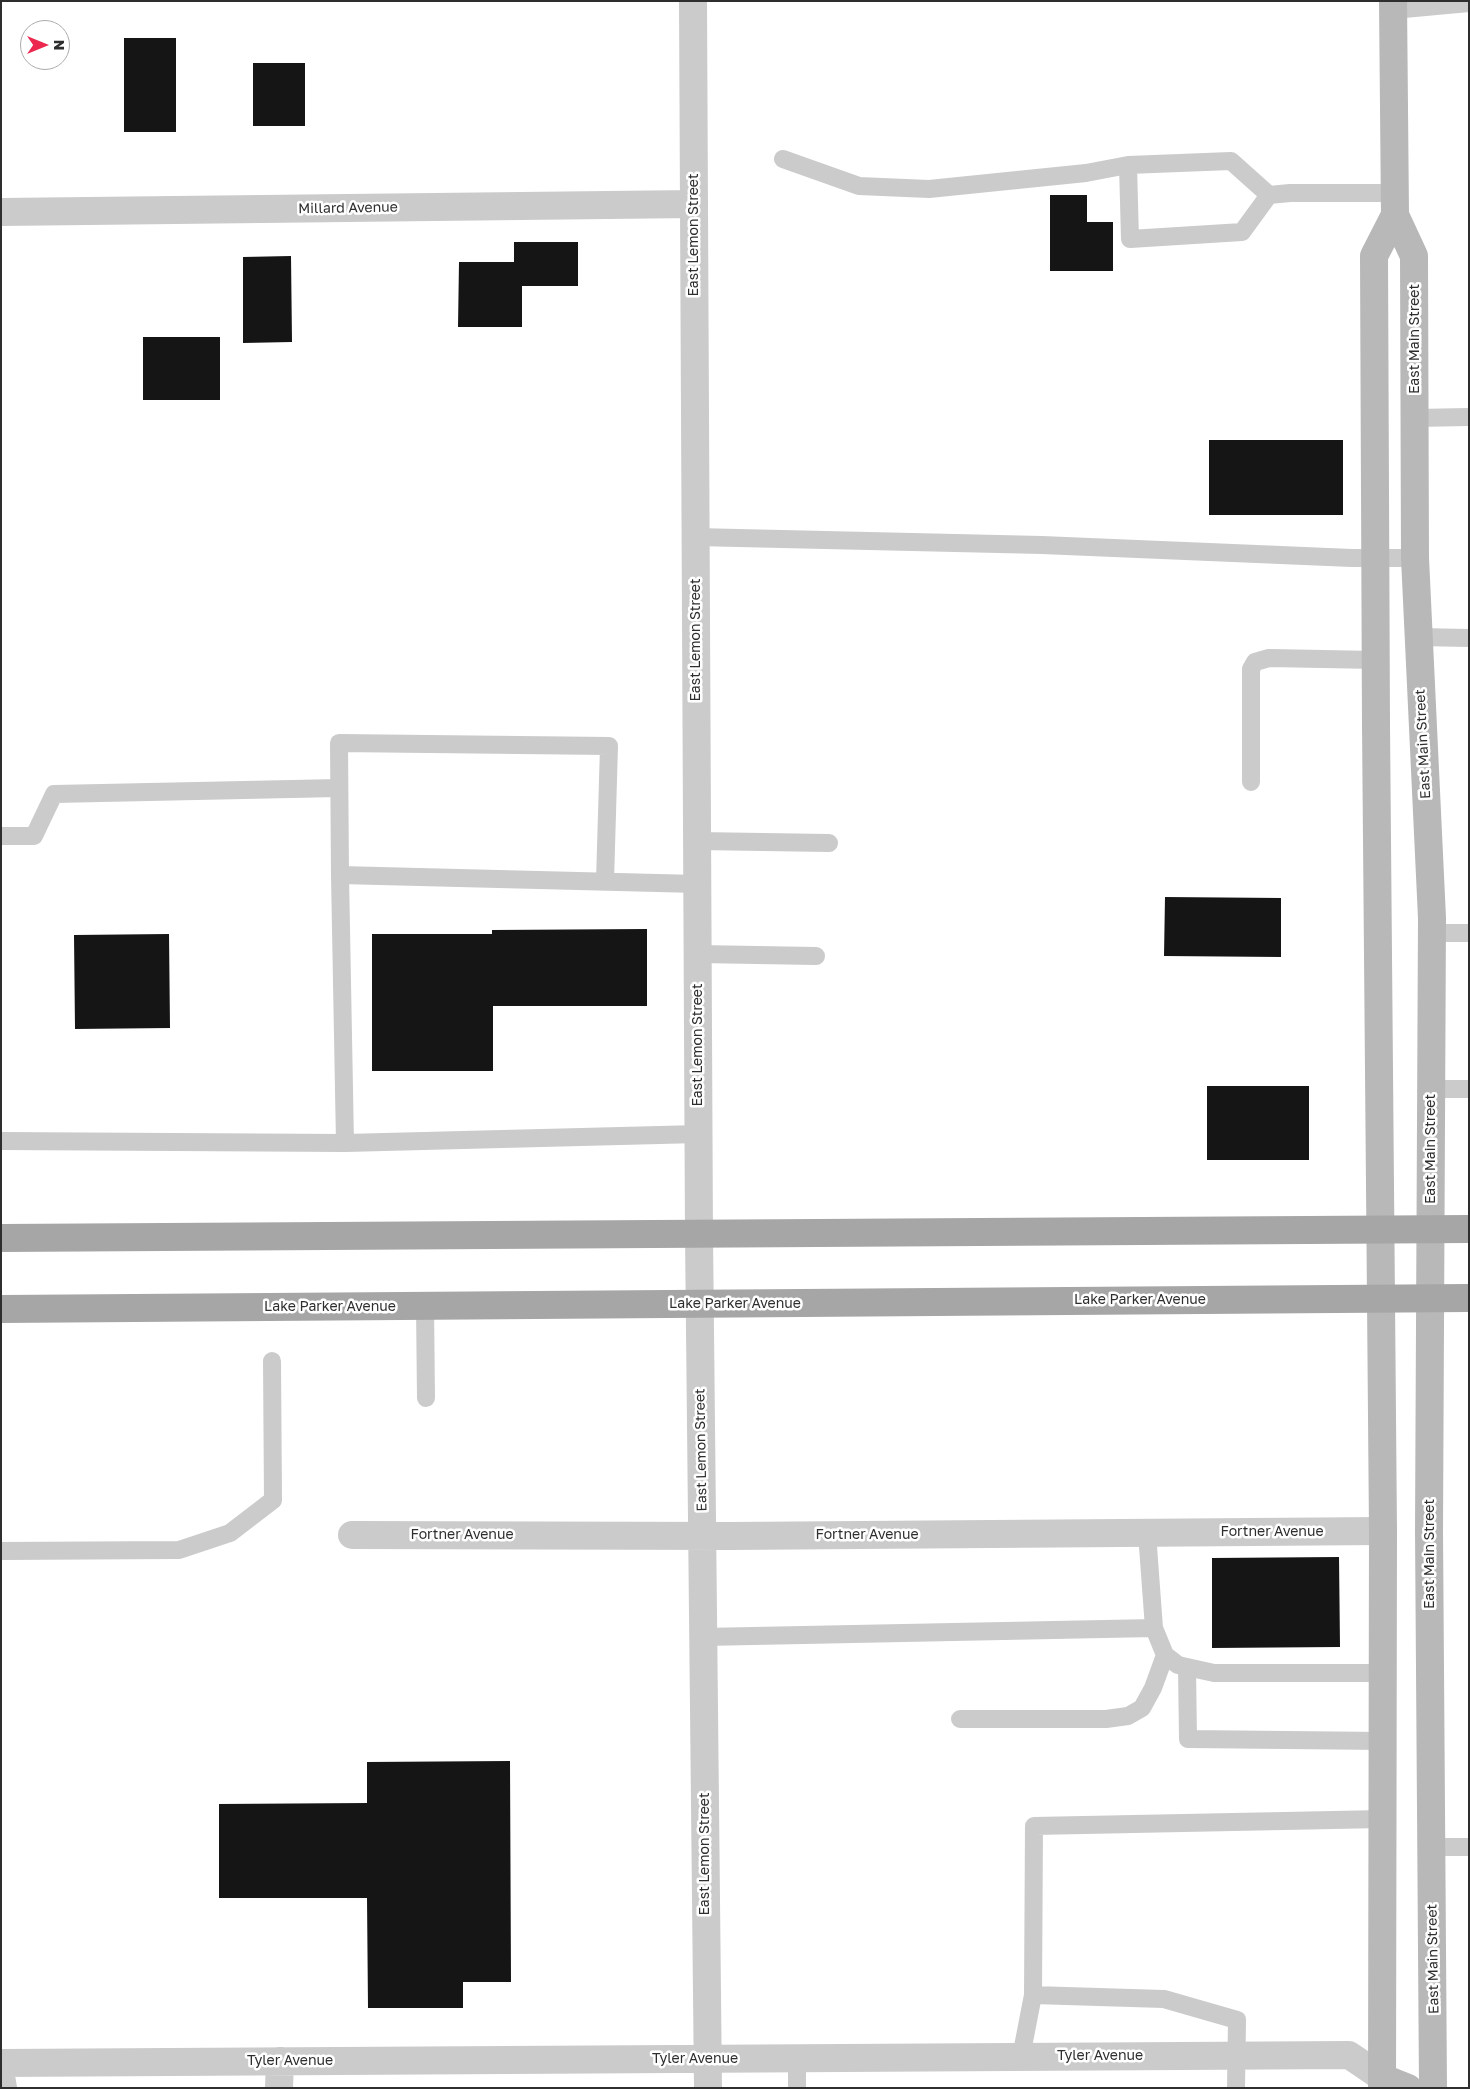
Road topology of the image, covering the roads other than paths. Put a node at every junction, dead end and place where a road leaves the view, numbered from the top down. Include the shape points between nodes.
1 (693, 1) edge
2 (1469, 3) edge
3 (1393, 6) edge
4 (784, 159) dead end
5 (1128, 165) junction
6 (1269, 195) junction
7 (694, 204) junction
8 (1394, 204) junction
9 (1, 212) edge
10 (1469, 417) edge
11 (1415, 418) junction
12 (695, 537) junction
13 (1376, 558) junction
14 (1415, 558) junction
15 (1418, 636) junction
16 (1469, 638) edge
17 (1376, 660) junction
18 (1251, 782) dead end
19 (339, 788) junction
20 (1, 836) edge
21 (697, 840) junction
22 (828, 843) dead end
23 (340, 875) junction
24 (605, 881) junction
25 (697, 884) junction
26 (1432, 933) junction
27 (1469, 933) edge
28 (698, 954) junction
29 (816, 956) dead end
30 (1431, 1089) junction
31 (1469, 1089) edge
32 (698, 1134) junction
33 (1, 1142) edge
34 (345, 1144) junction
35 (1469, 1229) edge
36 (1380, 1230) junction
37 (1430, 1230) junction
38 (698, 1235) junction
39 (1, 1238) edge
40 (1431, 1298) junction
41 (1469, 1298) edge
42 (1380, 1300) junction
43 (699, 1304) junction
44 (425, 1306) junction
45 (1, 1309) edge
46 (272, 1361) dead end
47 (426, 1398) dead end
48 (1382, 1532) junction
49 (1147, 1533) junction
50 (352, 1534) dead end
51 (702, 1536) junction
52 (1, 1551) edge
53 (1154, 1628) junction
54 (703, 1637) junction
55 (1165, 1655) junction
56 (1187, 1667) junction
57 (1382, 1673) junction
58 (960, 1719) dead end
59 (1382, 1741) junction
60 (1382, 1819) junction
61 (1432, 1847) junction
62 (1469, 1847) edge
63 (1033, 1995) junction
64 (1238, 2056) junction
65 (1021, 2057) junction
66 (797, 2058) junction
67 (707, 2059) junction
68 (1, 2063) edge
69 (280, 2075) edge
70 (1, 2076) edge
71 (1382, 2083) edge
72 (3, 2088) edge
73 (708, 2088) edge
74 (797, 2088) edge
75 (1236, 2088) edge
76 (1408, 2088) edge
77 (1433, 2088) edge

1 - 7 street, East Lemon Street
2 - 3 lane
3 - 8 main road, East Main Street
4 - 5 lane via 859,186 929,189 1086,173
5 - 6 lane via 1231,161
5 - 6 lane via 1130,239 1242,232
6 - 8 lane via 1290,193
7 - 9 street, Millard Avenue
7 - 12 street, East Lemon Street
8 - 11 main road, East Main Street via 1414,256
8 - 13 main road, East Main Street via 1374,256
10 - 11 lane
11 - 14 main road, East Main Street
12 - 13 lane via 1042,545
12 - 21 street, East Lemon Street
13 - 14 lane
13 - 17 main road, East Main Street
14 - 15 main road, East Main Street
15 - 16 lane
15 - 26 main road, East Main Street
17 - 18 lane via 1269,658 1256,662 1251,669
17 - 36 main road, East Main Street
19 - 20 lane via 54,794 34,836
19 - 23 lane
19 - 24 lane via 339,743 609,746
21 - 22 lane
21 - 25 street, East Lemon Street
23 - 24 lane
23 - 34 lane
24 - 25 lane
25 - 28 street, East Lemon Street
26 - 27 lane
26 - 30 main road, East Main Street
28 - 29 lane
28 - 32 street, East Lemon Street
30 - 31 lane
30 - 37 main road, East Main Street
32 - 34 lane
32 - 38 street, East Lemon Street
33 - 34 lane
35 - 37 main road
36 - 37 main road
36 - 38 main road
36 - 42 main road, East Main Street
37 - 40 main road, East Main Street
38 - 39 main road
38 - 43 street, East Lemon Street
40 - 41 main road, Lake Parker Avenue
40 - 42 main road, Lake Parker Avenue
40 - 61 main road, East Main Street
42 - 43 main road, Lake Parker Avenue
42 - 48 main road, East Main Street
43 - 44 main road, Lake Parker Avenue
43 - 51 street, East Lemon Street
44 - 45 main road, Lake Parker Avenue
44 - 47 lane
46 - 52 lane via 273,1500 230,1533 179,1550
48 - 49 street, Fortner Avenue
48 - 57 main road, East Main Street
49 - 51 street, Fortner Avenue
49 - 53 lane
50 - 51 street, Fortner Avenue
51 - 54 street, East Lemon Street
53 - 54 lane
53 - 55 lane
54 - 67 street, East Lemon Street
55 - 56 lane via 1178,1665
55 - 58 lane via 1142,1708 1128,1716 1106,1719
56 - 57 lane via 1214,1674
56 - 59 lane via 1188,1739
57 - 59 main road, East Main Street
59 - 60 main road, East Main Street
60 - 63 lane via 1034,1826
60 - 71 main road, East Main Street
61 - 62 lane
61 - 77 main road, East Main Street
63 - 64 lane via 1164,1999 1237,2020
63 - 65 lane
64 - 65 street, Tyler Avenue
64 - 71 street, Tyler Avenue via 1349,2055
64 - 75 lane
65 - 66 street, Tyler Avenue
66 - 67 street, Tyler Avenue
66 - 74 lane
67 - 69 street, Tyler Avenue
67 - 73 street, East Lemon Street
68 - 69 street, Tyler Avenue
70 - 72 street
71 - 76 main road

